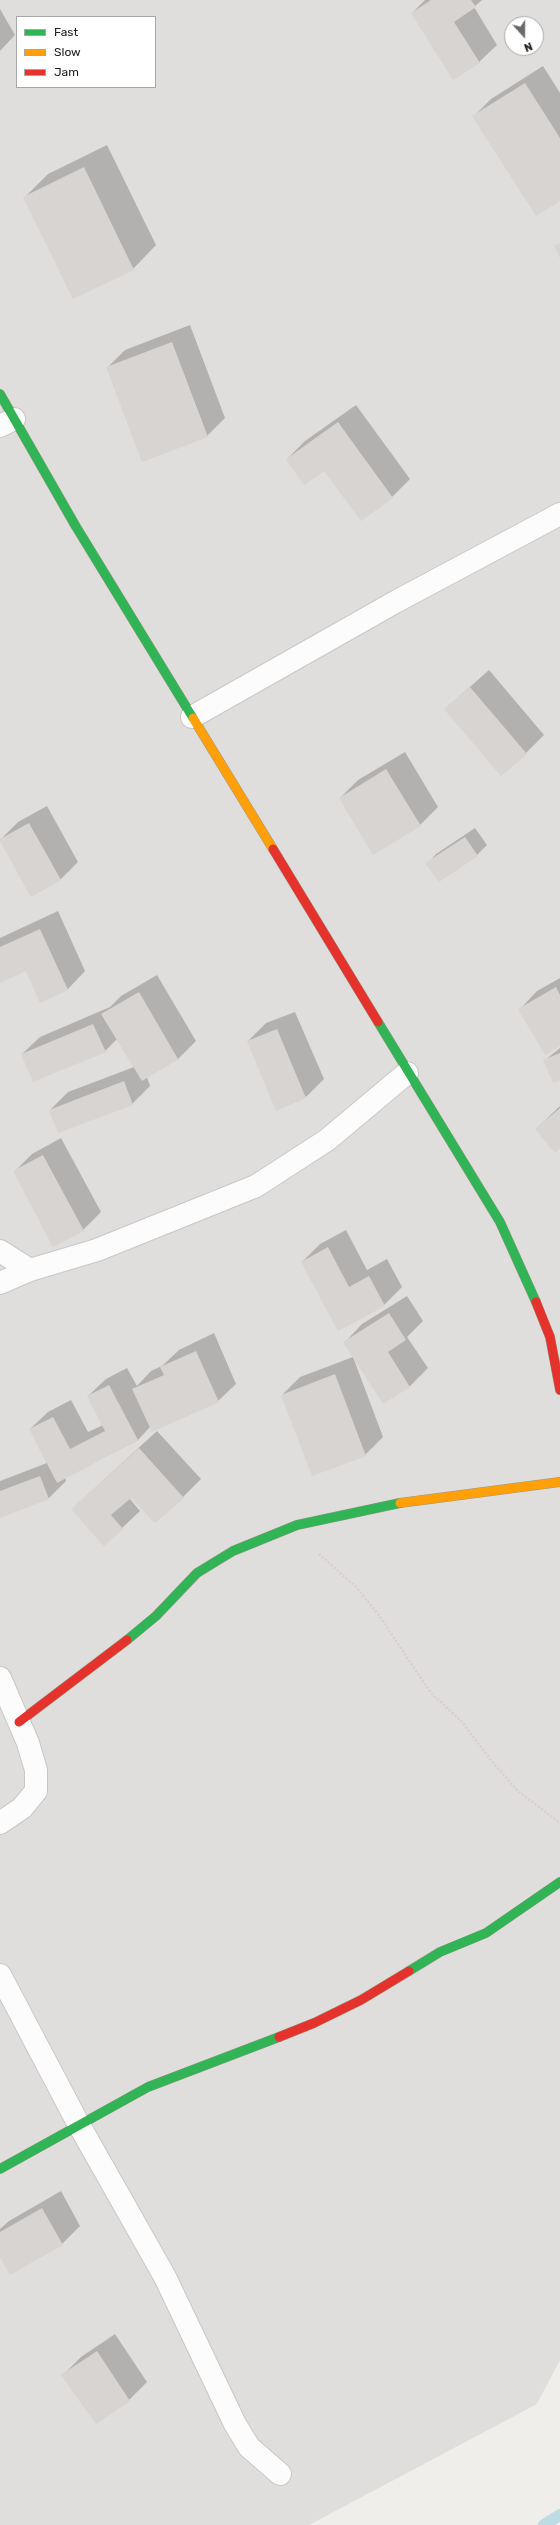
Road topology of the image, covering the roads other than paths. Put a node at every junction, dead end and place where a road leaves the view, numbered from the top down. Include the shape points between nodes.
1 (0, 394) edge
2 (7, 423) edge
3 (560, 514) edge
4 (192, 717) junction
5 (408, 1073) junction
6 (0, 1251) edge
7 (30, 1270) junction
8 (0, 1283) edge
9 (560, 1390) edge
10 (560, 1482) edge
11 (0, 1678) edge
12 (19, 1722) junction
13 (0, 1823) edge
14 (560, 1882) edge
15 (0, 1975) edge
16 (79, 2126) junction
17 (0, 2169) edge
18 (280, 2474) dead end

1 - 2 street
2 - 4 street via 74,525
3 - 4 street via 397,601
4 - 5 street
5 - 7 street via 327,1140 256,1186 97,1250
5 - 9 street via 500,1222 550,1337
6 - 7 street
7 - 8 street
10 - 12 street via 398,1504 297,1525 234,1551 197,1573 156,1616
11 - 12 street
12 - 13 street via 36,1770 36,1792 22,1808
14 - 16 street via 486,1933 440,1952 361,2000 314,2023 148,2087
15 - 16 street
16 - 17 street
16 - 18 street via 164,2277 235,2424 249,2447

